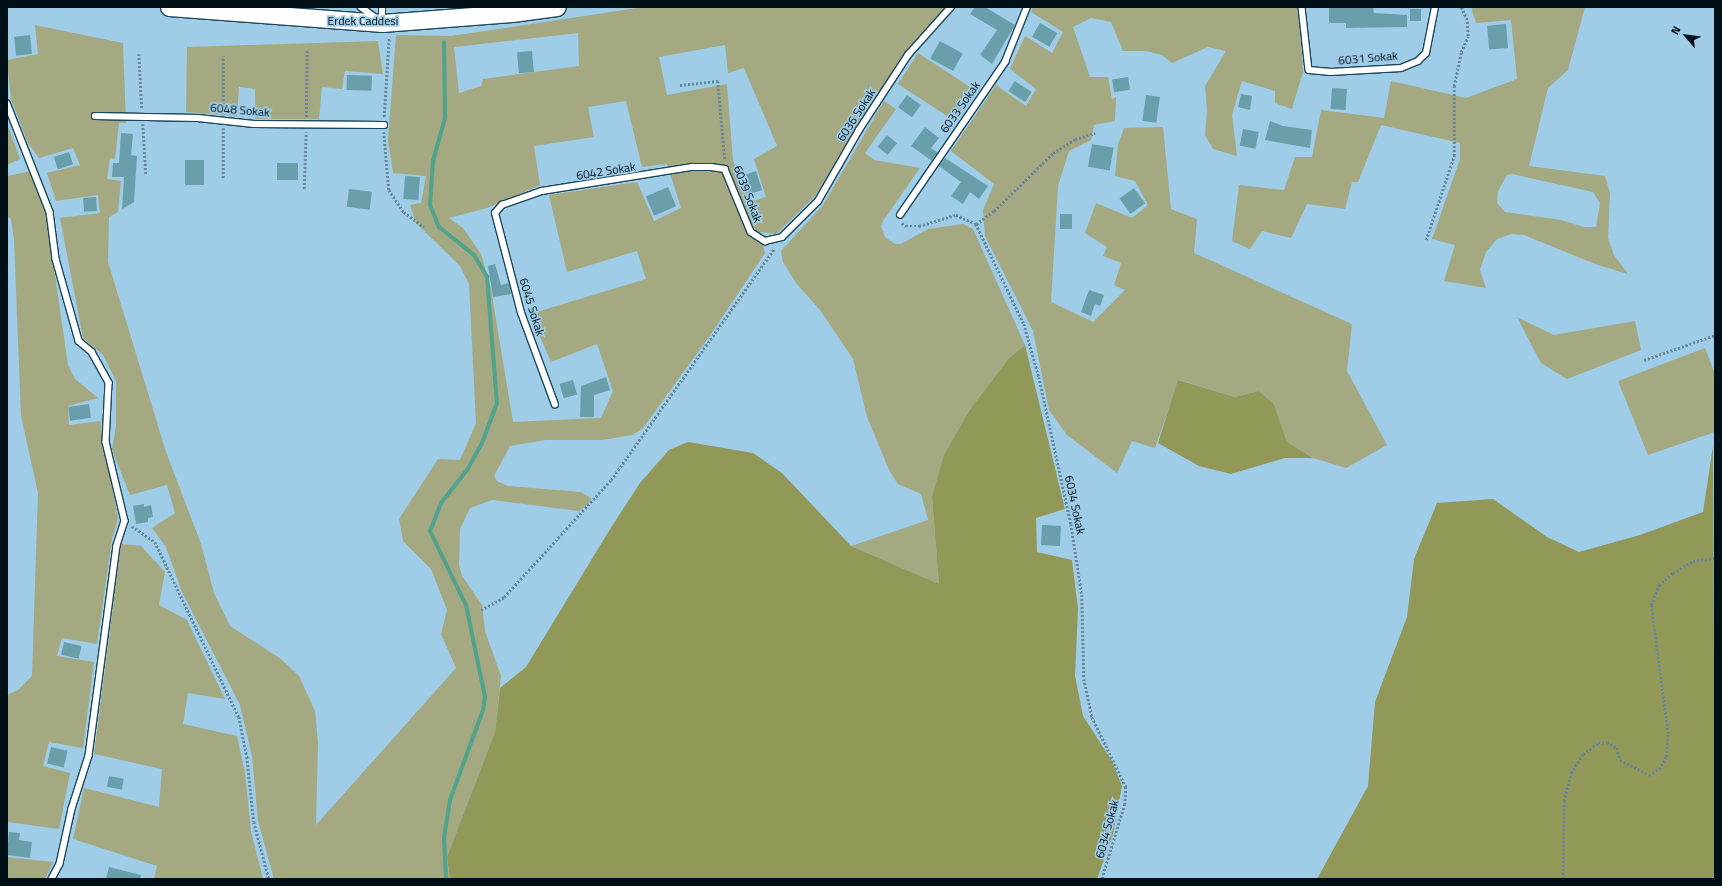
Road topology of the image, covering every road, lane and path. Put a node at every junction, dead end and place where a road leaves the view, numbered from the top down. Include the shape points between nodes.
1 (169, 7) edge
2 (362, 7) edge
3 (557, 7) edge
4 (951, 7) edge
5 (1027, 7) edge
6 (1302, 7) edge
7 (1435, 7) edge
8 (1461, 7) edge
9 (382, 15) edge
10 (680, 84) dead end
11 (7, 103) edge
12 (95, 116) dead end
13 (384, 125) dead end
14 (1095, 133) dead end
15 (725, 169) junction
16 (495, 213) joint
17 (900, 215) joint
18 (976, 224) junction
19 (782, 237) junction
20 (1426, 240) dead end
21 (1715, 335) edge
22 (1644, 360) dead end
23 (555, 405) dead end
24 (125, 521) junction
25 (1715, 558) edge
26 (481, 610) dead end
27 (52, 879) edge
28 (269, 879) edge
29 (1102, 879) edge
30 (1563, 879) edge

1 - 9 main road, Erdek Caddesi
2 - 9 lane
3 - 9 main road, Erdek Caddesi via 512,14
4 - 19 lane, 6036 Sokak via 908,55 858,130 818,201
5 - 17 lane, 6033 Sokak via 1005,62
6 - 7 lane, 6031 Sokak via 1309,70 1356,72 1401,68 1418,61 1426,53
8 - 20 path via 1467,20 1468,36 1461,52 1454,86 1454,156
10 - 15 path, 6039 Sokak via 718,81
11 - 24 lane via 50,212 56,259 78,341 92,352 109,383 106,442
12 - 13 lane, 6048 Sokak via 198,118 254,124
14 - 18 path via 1075,140 1053,153 994,211
15 - 16 lane, 6042 Sokak via 692,167 542,191 509,201
15 - 19 lane, 6039 Sokak via 751,232 764,241
16 - 23 lane, 6045 Sokak via 521,313
17 - 18 path via 901,222 906,226 956,215
18 - 29 path, 6034 Sokak via 1024,324 1039,376 1082,595 1084,679 1092,717 1126,787 1125,804
19 - 26 path via 611,480 504,597
21 - 22 path
24 - 27 lane via 117,546 89,756 72,809 60,864
24 - 28 path via 155,542 239,717 247,757 254,822
25 - 30 path via 1693,561 1672,572 1659,585 1651,605 1668,734 1666,757 1660,769 1649,775 1620,760 1617,748 1607,742 1598,743 1583,754 1572,773 1564,801

